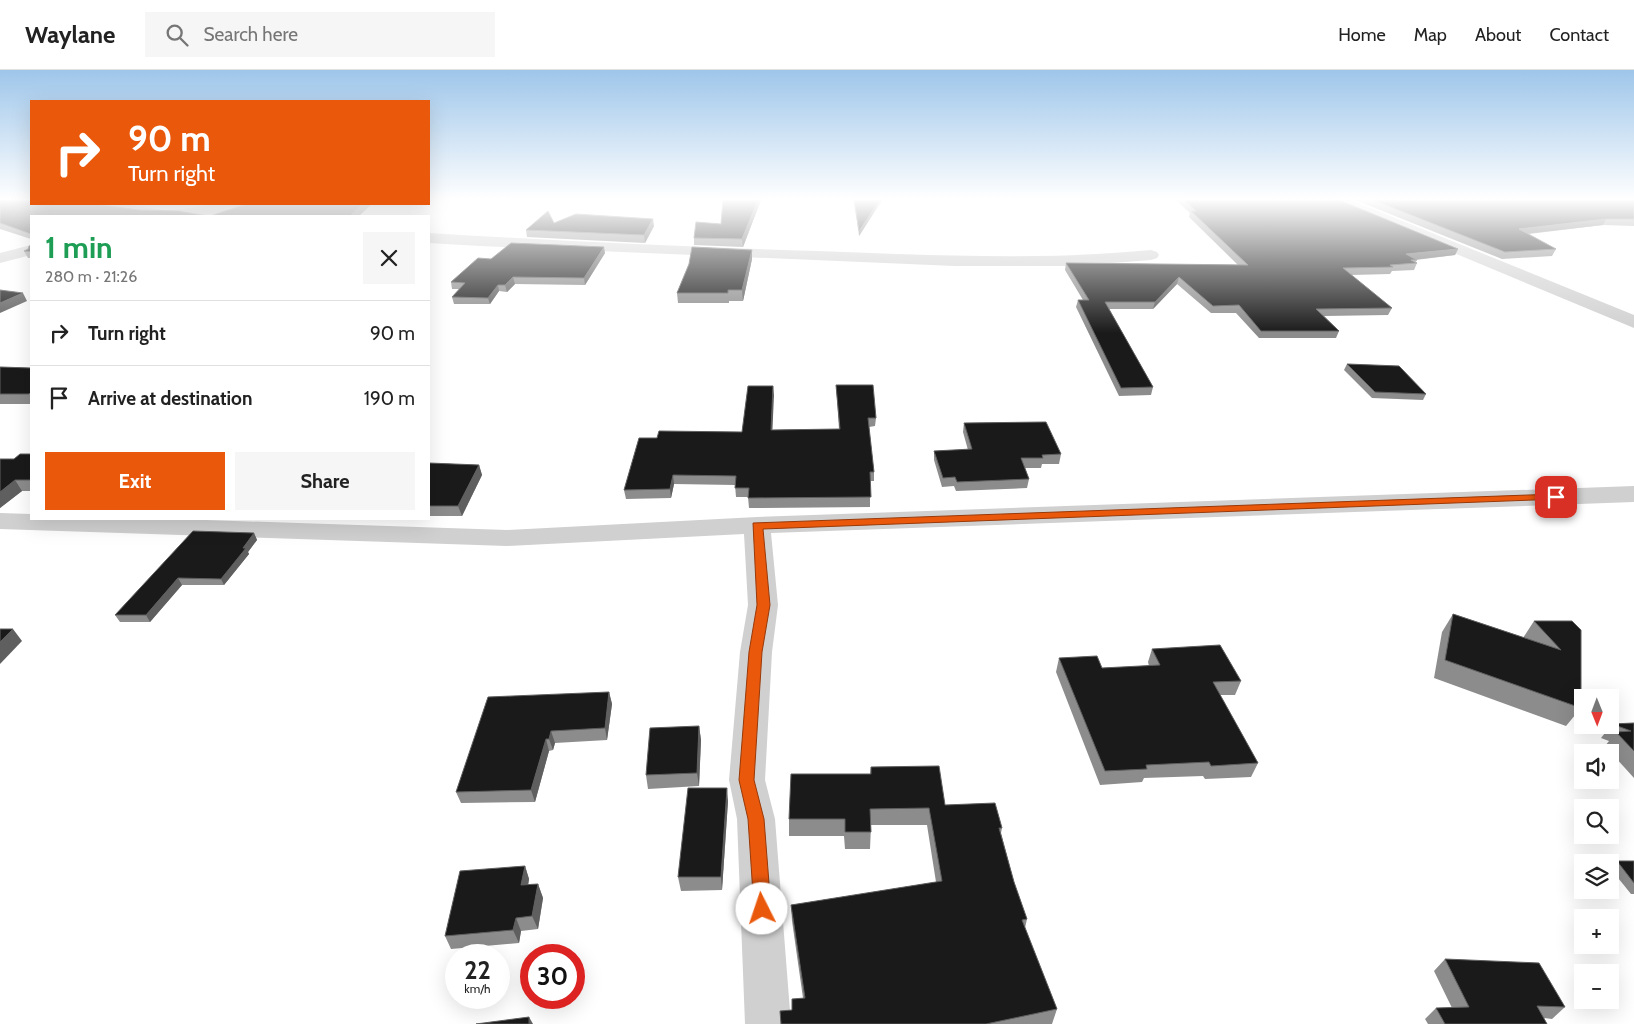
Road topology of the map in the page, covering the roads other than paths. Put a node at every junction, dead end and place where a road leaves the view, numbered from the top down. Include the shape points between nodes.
1 (524, 245) edge
2 (1447, 245) edge
3 (30, 250) edge
4 (1151, 255) dead end
5 (0, 258) edge
6 (1634, 322) edge
7 (1634, 494) edge
8 (0, 521) edge
9 (757, 525) junction
10 (768, 1024) edge

1 - 4 street via 888,259 1114,260
2 - 6 street
3 - 5 street
7 - 9 street
8 - 9 street via 507,538
9 - 10 street via 763,605 756,652 747,780 756,819

